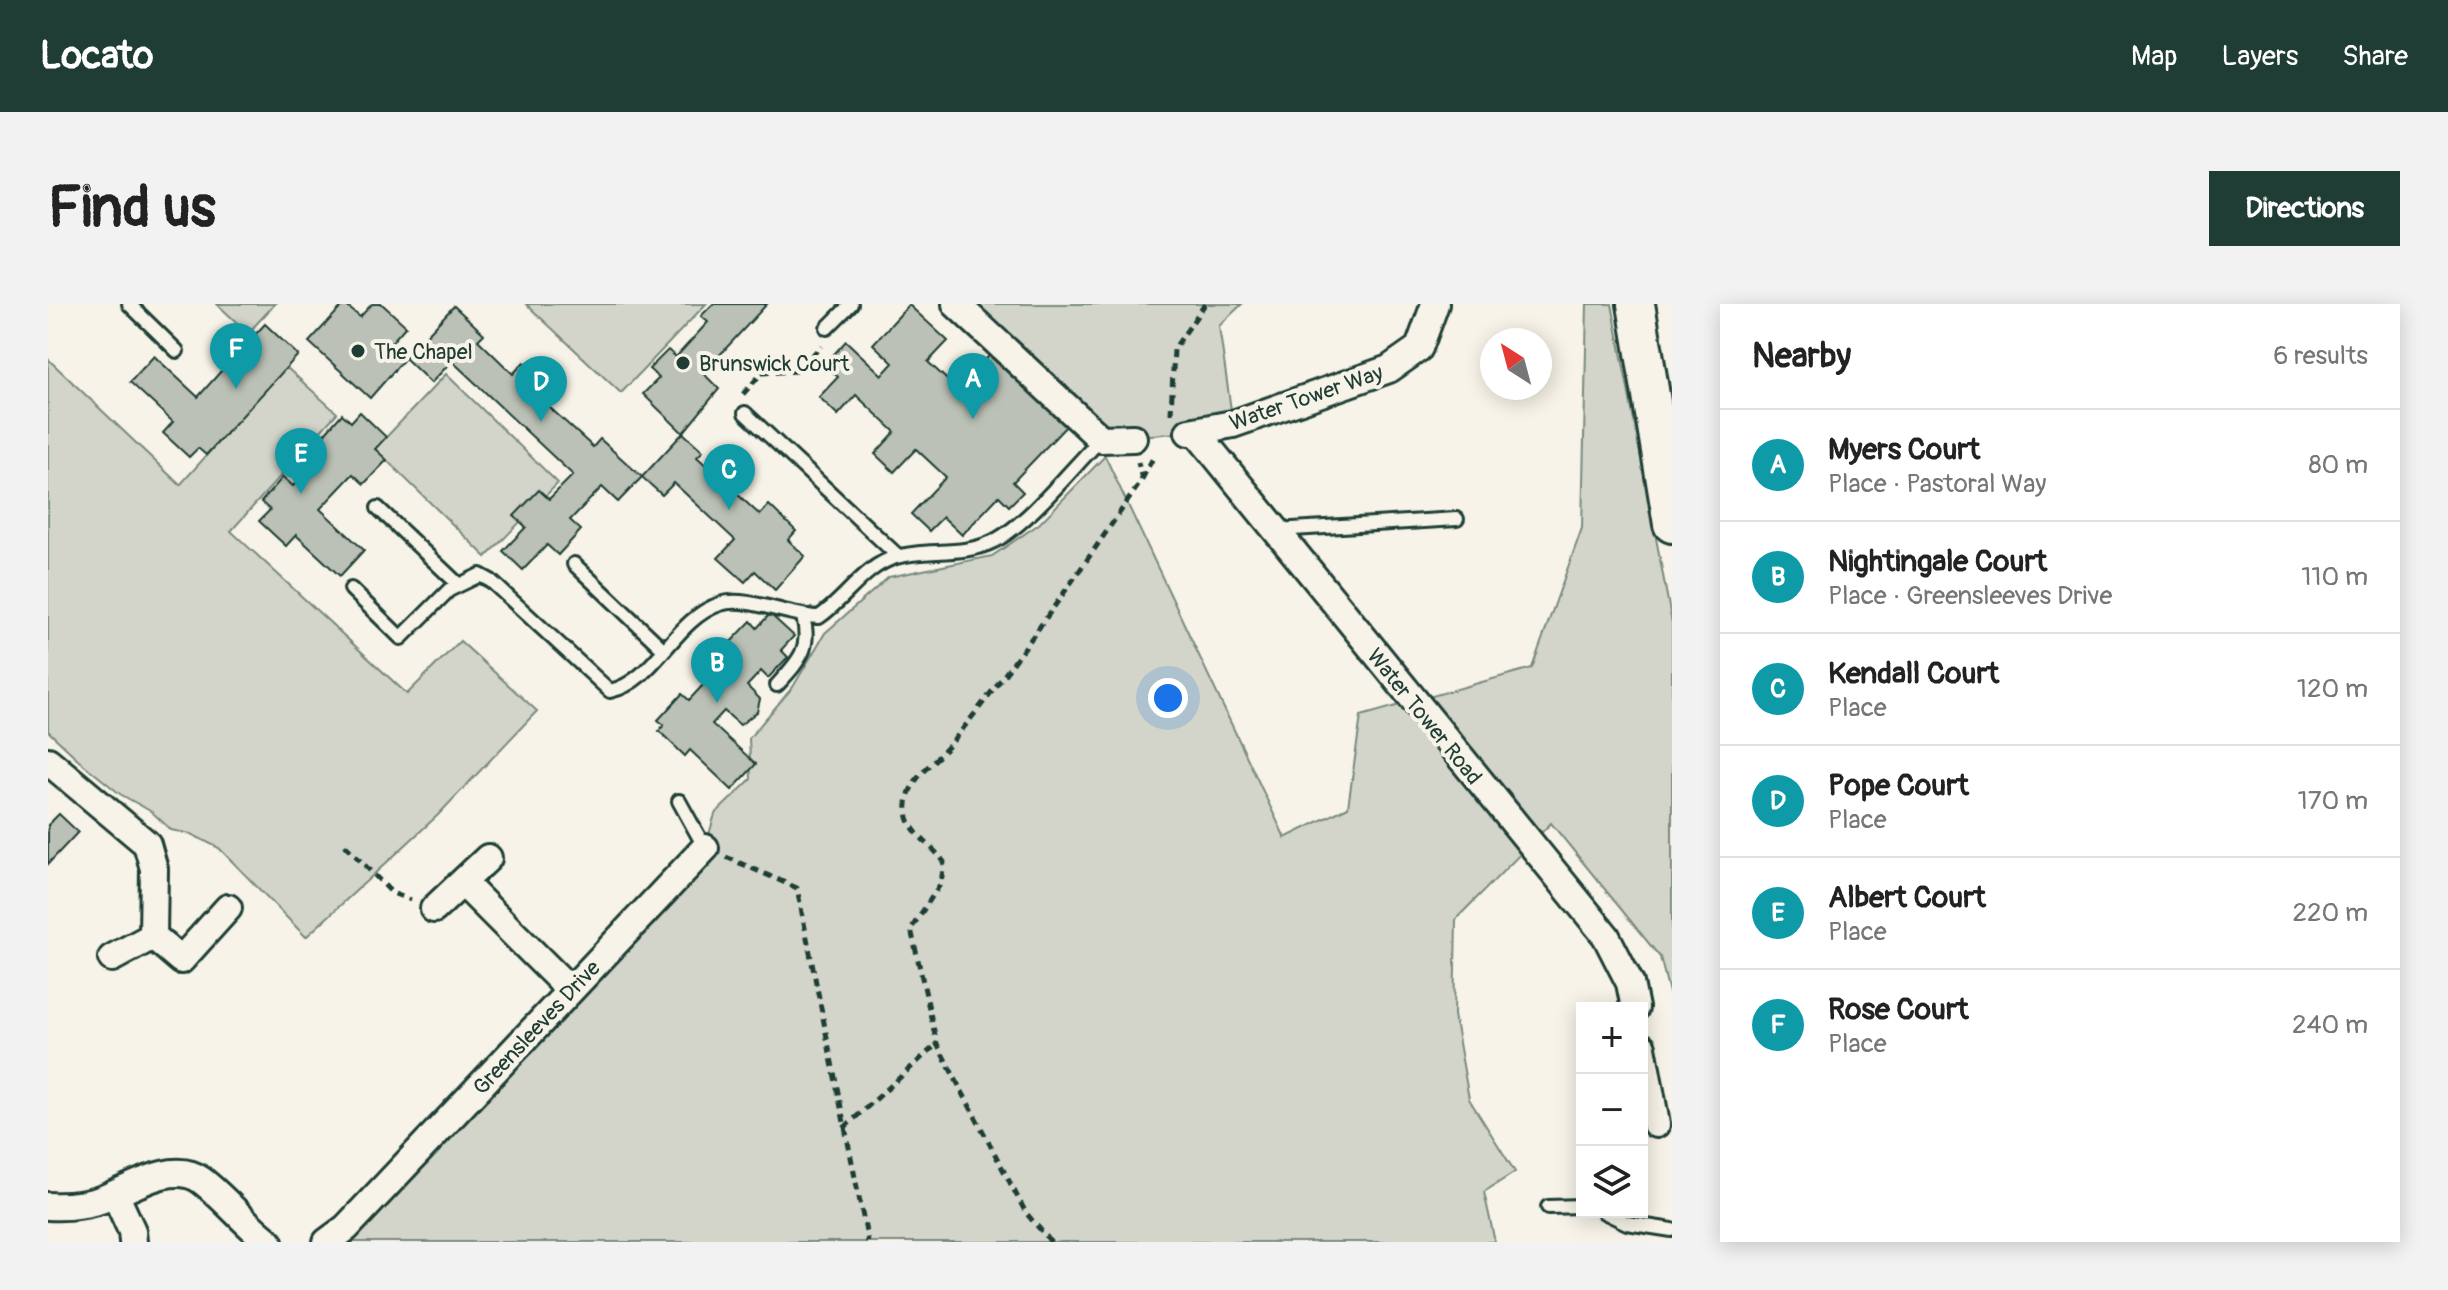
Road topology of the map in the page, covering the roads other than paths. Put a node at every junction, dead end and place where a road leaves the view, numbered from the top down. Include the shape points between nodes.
1 (129, 304) edge
2 (851, 304) edge
3 (956, 304) edge
4 (1435, 304) edge
5 (1636, 304) edge
6 (827, 328) road end
7 (177, 351) dead end
8 (745, 413) road end
9 (1185, 429) joint
10 (1133, 438) road end
11 (1101, 439) junction
12 (378, 508) dead end
13 (1457, 519) dead end
14 (1672, 524) edge
15 (1273, 530) junction
16 (898, 556) junction
17 (574, 564) dead end
18 (458, 584) junction
19 (351, 589) dead end
20 (803, 617) junction
21 (663, 649) junction
22 (777, 685) dead end
23 (48, 761) edge
24 (679, 801) dead end
25 (705, 848) joint
26 (488, 858) dead end
27 (463, 883) junction
28 (228, 908) dead end
29 (434, 909) road end
30 (153, 936) junction
31 (112, 958) dead end
32 (570, 990) junction
33 (1634, 1002) edge
34 (1647, 1074) edge
35 (1656, 1124) dead end
36 (115, 1194) junction
37 (48, 1206) edge
38 (1576, 1206) edge
39 (1548, 1207) dead end
40 (1619, 1218) edge
41 (1672, 1230) edge
42 (133, 1242) edge
43 (269, 1242) edge
44 (327, 1242) edge

1 - 7 lane
2 - 6 lane
3 - 11 street
4 - 9 street, Water Tower Way via 1419,348 1389,369
5 - 14 main road
8 - 16 lane
9 - 15 street, Water Tower Road
10 - 11 street
11 - 16 lane via 994,541 954,552
12 - 18 lane
13 - 15 lane
15 - 33 street, Water Tower Road via 1606,936
16 - 20 lane via 872,568 819,617
17 - 21 lane
18 - 19 lane via 401,638
18 - 21 lane via 480,575 491,581 610,691 627,687
20 - 21 lane via 723,603 693,618
20 - 22 lane via 806,653
23 - 30 street via 147,844 154,869
24 - 25 lane
25 - 32 street, Greensleeves Drive
26 - 27 street
27 - 29 street
27 - 32 street
28 - 30 street via 181,960
30 - 31 street
32 - 44 street, Greensleeves Drive
34 - 35 street
36 - 37 street via 77,1206
36 - 42 street
36 - 43 street via 160,1176 198,1177
38 - 39 lane
40 - 41 lane

